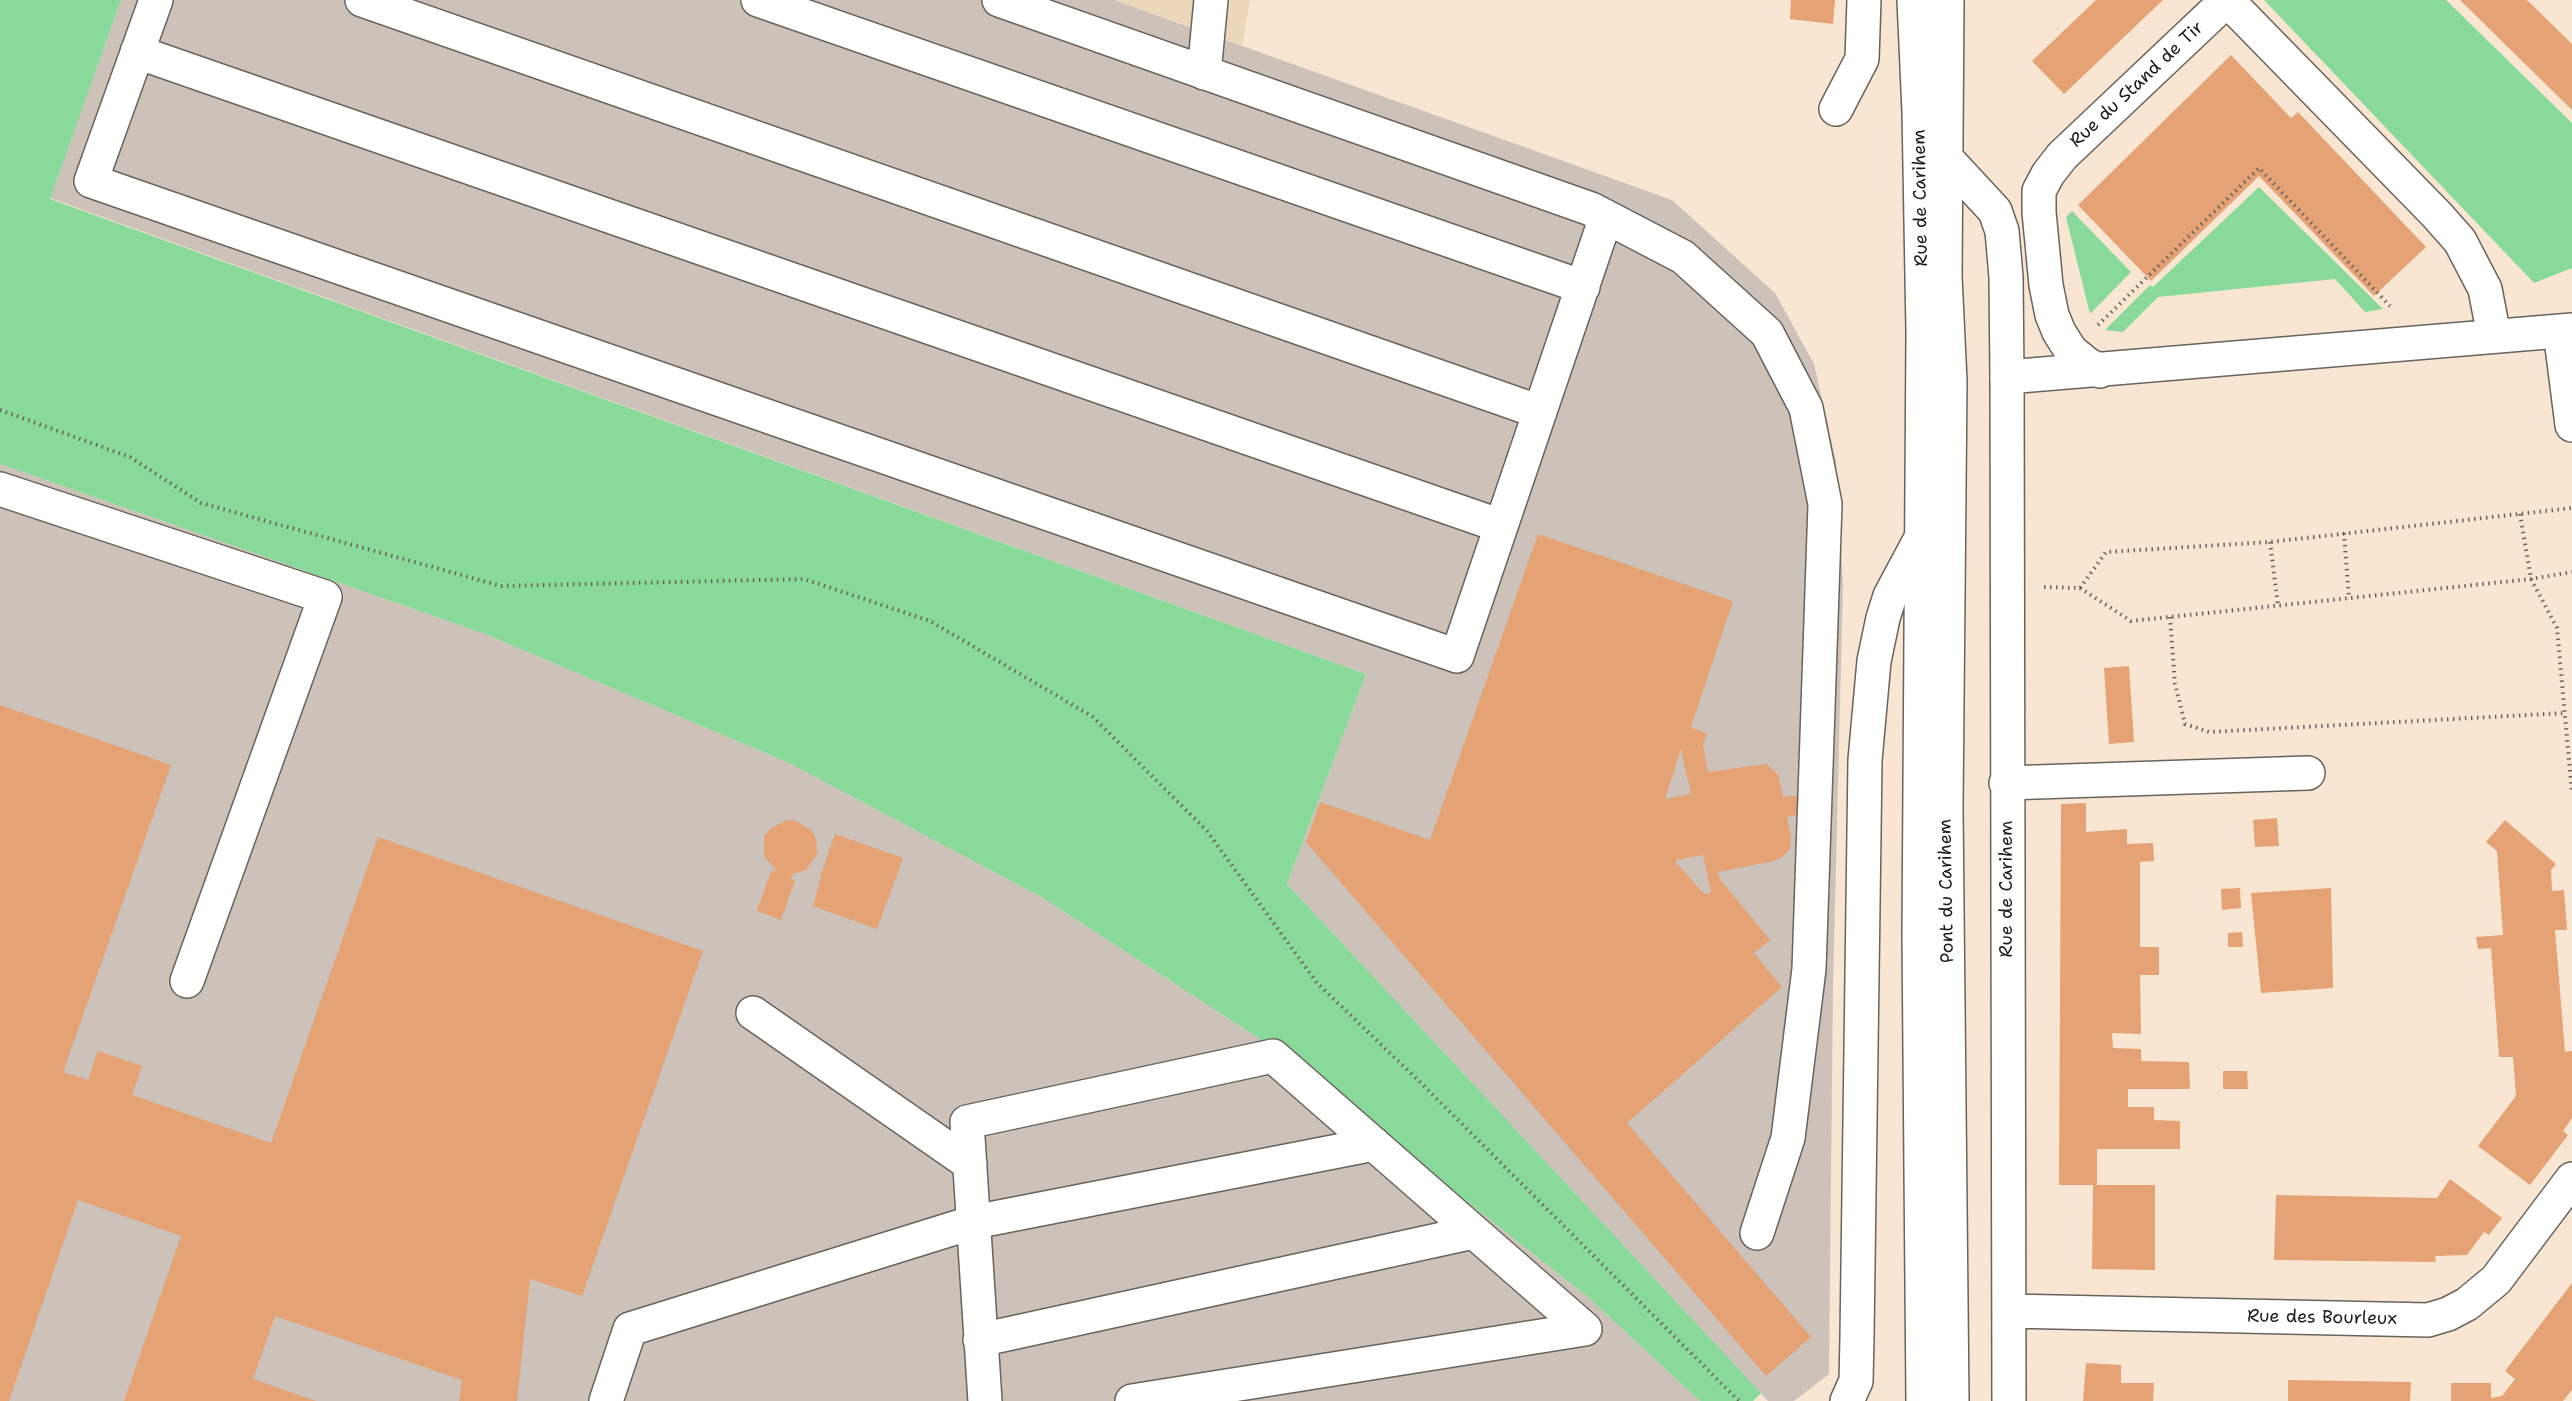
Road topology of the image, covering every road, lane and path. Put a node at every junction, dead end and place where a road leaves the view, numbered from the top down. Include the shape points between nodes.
1 (156, 0) edge
2 (362, 0) edge
3 (758, 0) edge
4 (999, 0) edge
5 (1211, 0) edge
6 (1864, 0) edge
7 (1914, 0) edge
8 (1947, 0) edge
9 (137, 52) junction
10 (1204, 73) junction
11 (1836, 109) dead end
12 (1946, 158) junction
13 (1606, 217) junction
14 (1583, 287) junction
15 (2566, 331) edge
16 (2494, 336) junction
17 (2425, 342) junction
18 (2072, 351) junction
19 (2100, 371) junction
20 (2007, 377) junction
21 (1936, 389) junction
22 (0, 410) edge
23 (1540, 412) junction
24 (2572, 425) edge
25 (0, 489) edge
26 (2572, 508) edge
27 (2520, 514) junction
28 (1501, 526) junction
29 (2344, 533) junction
30 (1923, 534) junction
31 (2270, 542) junction
32 (2572, 572) edge
33 (2531, 579) junction
34 (2007, 586) junction
35 (2080, 588) junction
36 (2349, 599) junction
37 (2278, 606) junction
38 (2170, 617) junction
39 (2565, 713) junction
40 (2308, 773) dead end
41 (2006, 783) junction
42 (2572, 792) edge
43 (1933, 809) junction
44 (187, 981) dead end
45 (753, 1013) dead end
46 (1374, 1144) junction
47 (970, 1164) junction
48 (2572, 1179) edge
49 (974, 1222) junction
50 (1474, 1232) junction
51 (1756, 1233) dead end
52 (2009, 1311) junction
53 (980, 1340) junction
54 (606, 1401) edge
55 (985, 1401) edge
56 (1132, 1401) edge
57 (1739, 1401) edge
58 (1847, 1401) edge
59 (1923, 1401) edge
60 (1952, 1401) edge
61 (2009, 1401) edge

1 - 9 main road
2 - 23 main road
3 - 14 main road
4 - 10 main road
5 - 10 main road
6 - 11 main road via 1862,59
7 - 21 main road, Rue de Carihem
8 - 12 main road, Rue de Carihem
9 - 28 main road
9 - 28 main road via 91,182 1400,637 1457,656
10 - 13 main road
12 - 20 main road, Rue de Carihem via 1995,211 2002,231
12 - 21 main road, Rue de Carihem via 1945,276
13 - 14 main road
13 - 51 main road via 1683,257 1767,333 1806,408 1825,504 1809,969 1788,1138
14 - 23 main road
15 - 16 main road
15 - 24 main road
16 - 17 main road
16 - 18 main road, Rue du Stand de Tir via 2485,290 2460,241 2227,0 2062,156 2039,192 2052,315
17 - 18 path via 2259,168
17 - 19 main road
18 - 19 main road, Rue du Stand de Tir
19 - 20 main road
20 - 34 main road, Rue de Carihem
21 - 30 main road, Pont du Carihem
21 - 43 main road, Pont du Carihem
22 - 57 path via 130,458 201,503 501,586 804,579 930,621 1093,717 1208,831 1317,983
23 - 28 main road
25 - 44 main road via 325,597
26 - 27 path
27 - 29 path
27 - 33 path
29 - 31 path
29 - 36 path
30 - 43 main road, Pont du Carihem
30 - 58 main road via 1890,596 1883,618 1874,661 1866,749 1856,1380
31 - 35 path via 2106,552
31 - 37 path
32 - 33 path
33 - 36 path
33 - 39 path via 2557,628
34 - 35 path
34 - 41 main road, Rue de Carihem
35 - 38 path via 2131,621
36 - 37 path
37 - 38 path
38 - 39 path via 2175,684 2185,724 2209,732
39 - 42 path
40 - 41 main road
41 - 52 main road, Rue de Carihem
43 - 59 main road, Pont du Carihem
43 - 60 main road, Pont du Carihem
45 - 47 main road
46 - 47 main road via 1273,1056 967,1122
46 - 49 main road
46 - 50 main road
47 - 49 main road
48 - 52 main road, Rue des Bourleux via 2496,1280 2467,1304 2428,1320
49 - 53 main road
49 - 54 main road via 630,1329
50 - 53 main road
50 - 56 main road via 1585,1329
52 - 61 main road, Rue de Carihem
53 - 55 main road

